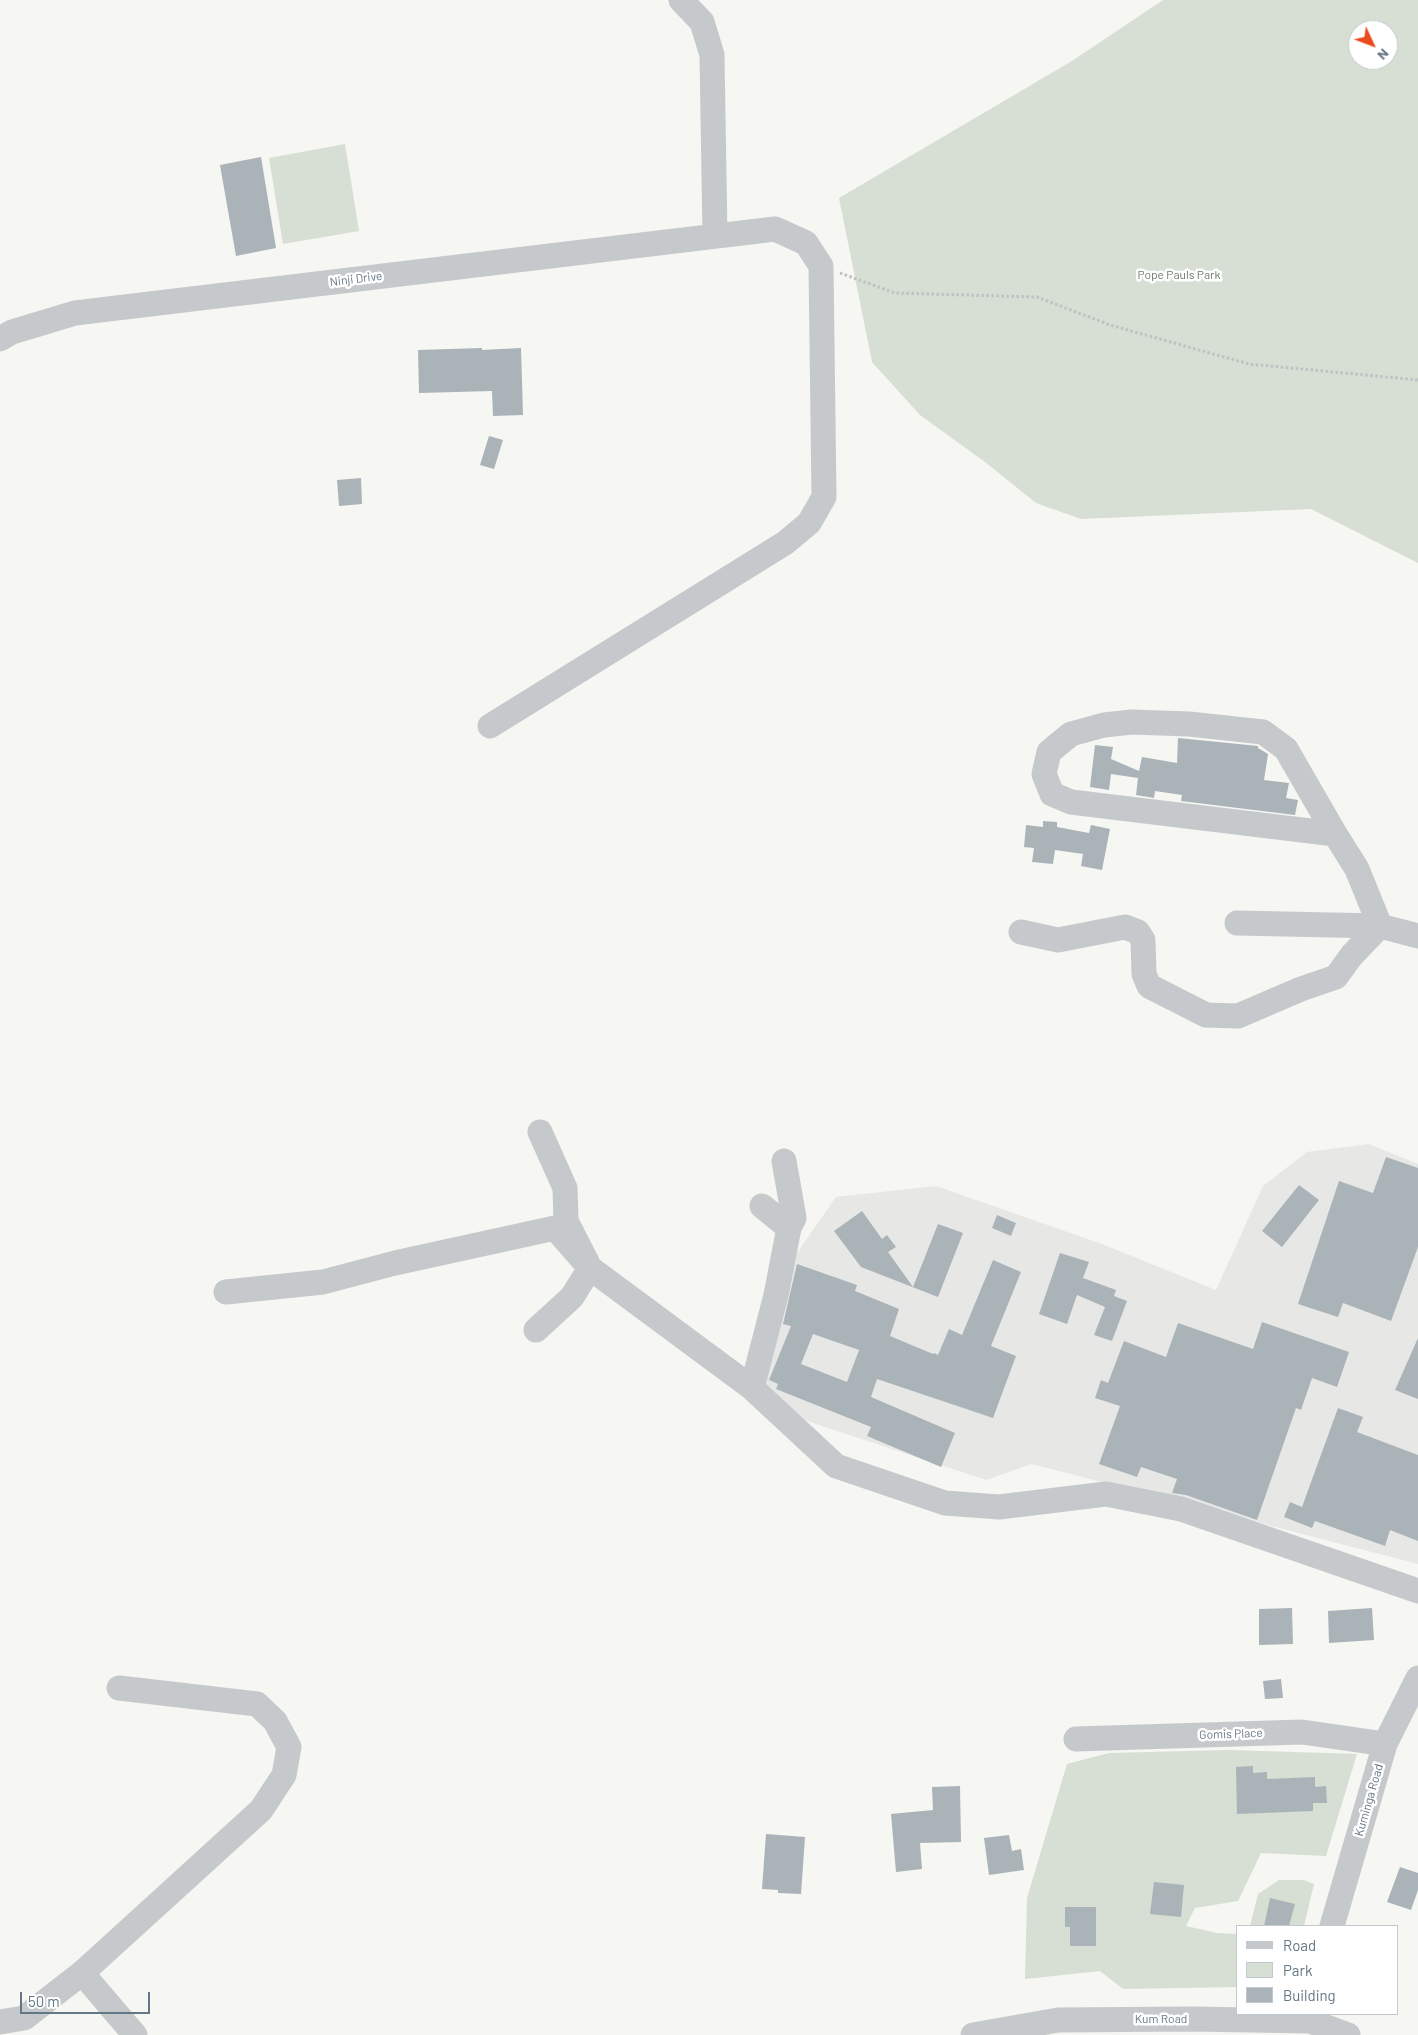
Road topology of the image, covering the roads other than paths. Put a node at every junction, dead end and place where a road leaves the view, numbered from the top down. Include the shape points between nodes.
1 (681, 0) edge
2 (715, 236) junction
3 (0, 338) edge
4 (490, 726) dead end
5 (1335, 834) junction
6 (1237, 923) dead end
7 (1380, 926) junction
8 (1021, 932) dead end
9 (1418, 936) edge
10 (540, 1132) dead end
11 (784, 1161) dead end
12 (762, 1206) dead end
13 (789, 1228) junction
14 (590, 1268) junction
15 (226, 1292) dead end
16 (536, 1330) dead end
17 (752, 1388) junction
18 (1418, 1591) edge
19 (1418, 1678) edge
20 (120, 1688) dead end
21 (1076, 1739) dead end
22 (1384, 1744) junction
23 (1332, 1925) edge
24 (82, 1973) junction
25 (0, 2022) edge
26 (1310, 2023) edge
27 (135, 2035) edge
28 (973, 2035) edge
29 (1348, 2035) edge

1 - 2 street via 702,22 712,55
2 - 3 street, Ninji Drive via 75,313
2 - 4 street, Ninji Drive via 775,229 806,243 821,266 824,497 809,523 785,543
5 - 5 street via 1071,802 1052,794 1044,774 1049,752 1071,734 1132,722 1262,732 1286,749
5 - 7 street via 1357,869
6 - 7 street
7 - 8 street via 1336,977 1238,1016 1206,1015 1150,986 1144,974 1143,940 1138,932 1124,927 1058,940
7 - 9 street
10 - 14 street via 565,1188 566,1221
11 - 13 street via 794,1218
12 - 13 street
13 - 17 street
14 - 15 street via 555,1228 323,1282
14 - 16 street via 572,1297
14 - 17 street
17 - 18 street via 836,1466 945,1503 1000,1506 1106,1494 1180,1509
19 - 22 street, Kuminga Road
20 - 24 street via 257,1704 275,1721 289,1748 284,1775 261,1810
21 - 22 street, Gomis Place via 1302,1732
22 - 23 street, Kuminga Road
24 - 25 street via 24,2018
24 - 27 street
26 - 28 street, Kum Road via 1192,2019 1058,2020
26 - 29 street, Kum Road

